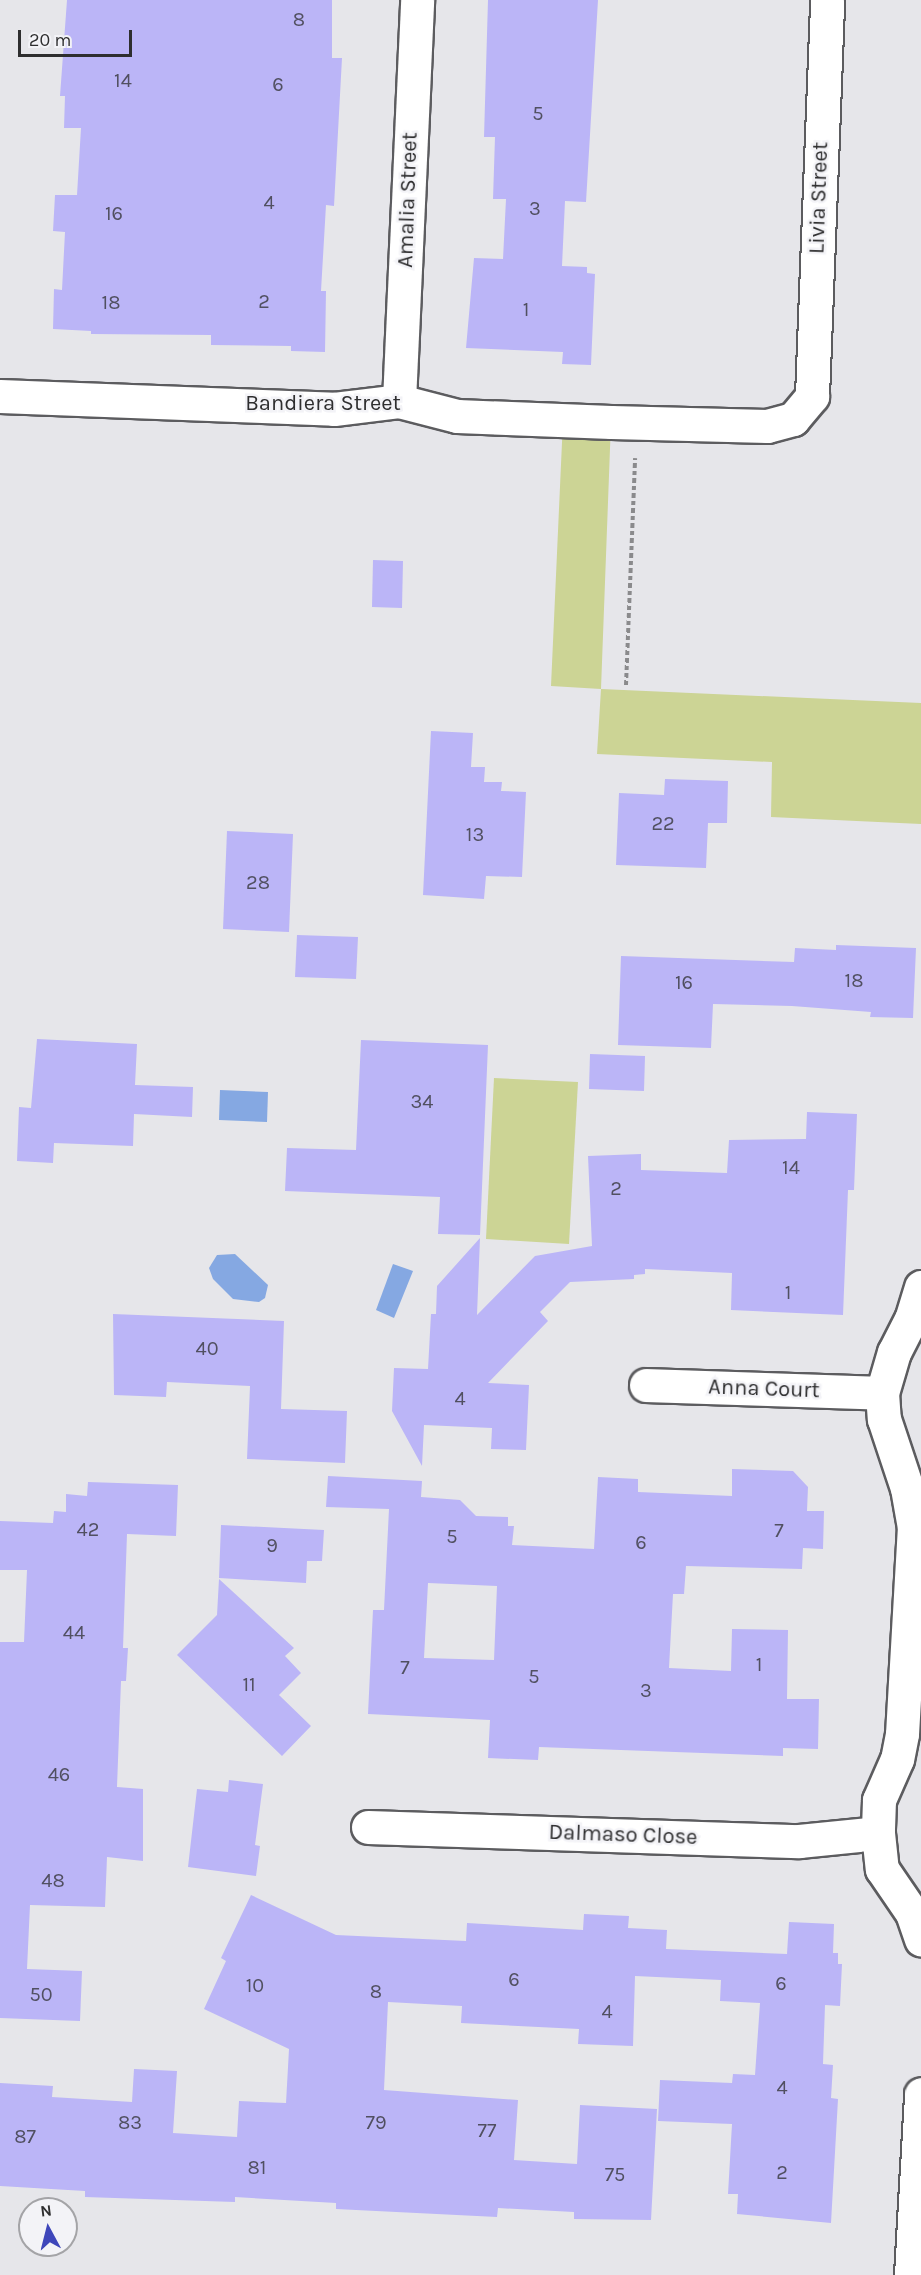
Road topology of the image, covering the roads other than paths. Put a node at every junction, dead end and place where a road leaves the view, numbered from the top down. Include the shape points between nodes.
1 (417, 0) edge
2 (827, 0) edge
3 (0, 396) edge
4 (812, 396) joint
5 (399, 401) junction
6 (921, 1287) edge
7 (646, 1385) dead end
8 (882, 1393) junction
9 (368, 1827) dead end
10 (878, 1833) junction
11 (921, 1939) edge
12 (921, 2094) edge
13 (911, 2275) edge

1 - 5 street, Amalia Street
2 - 4 street, Livia Street
3 - 5 street, Bandiera Street via 334,409
4 - 5 street, Bandiera Street via 793,419 767,426 456,416
6 - 8 street
7 - 8 street, Anna Court
8 - 10 street via 884,1419 915,1526 902,1734 897,1759 879,1800
9 - 10 street, Dalmaso Close via 799,1841
10 - 11 street via 882,1869 912,1913
12 - 13 street

